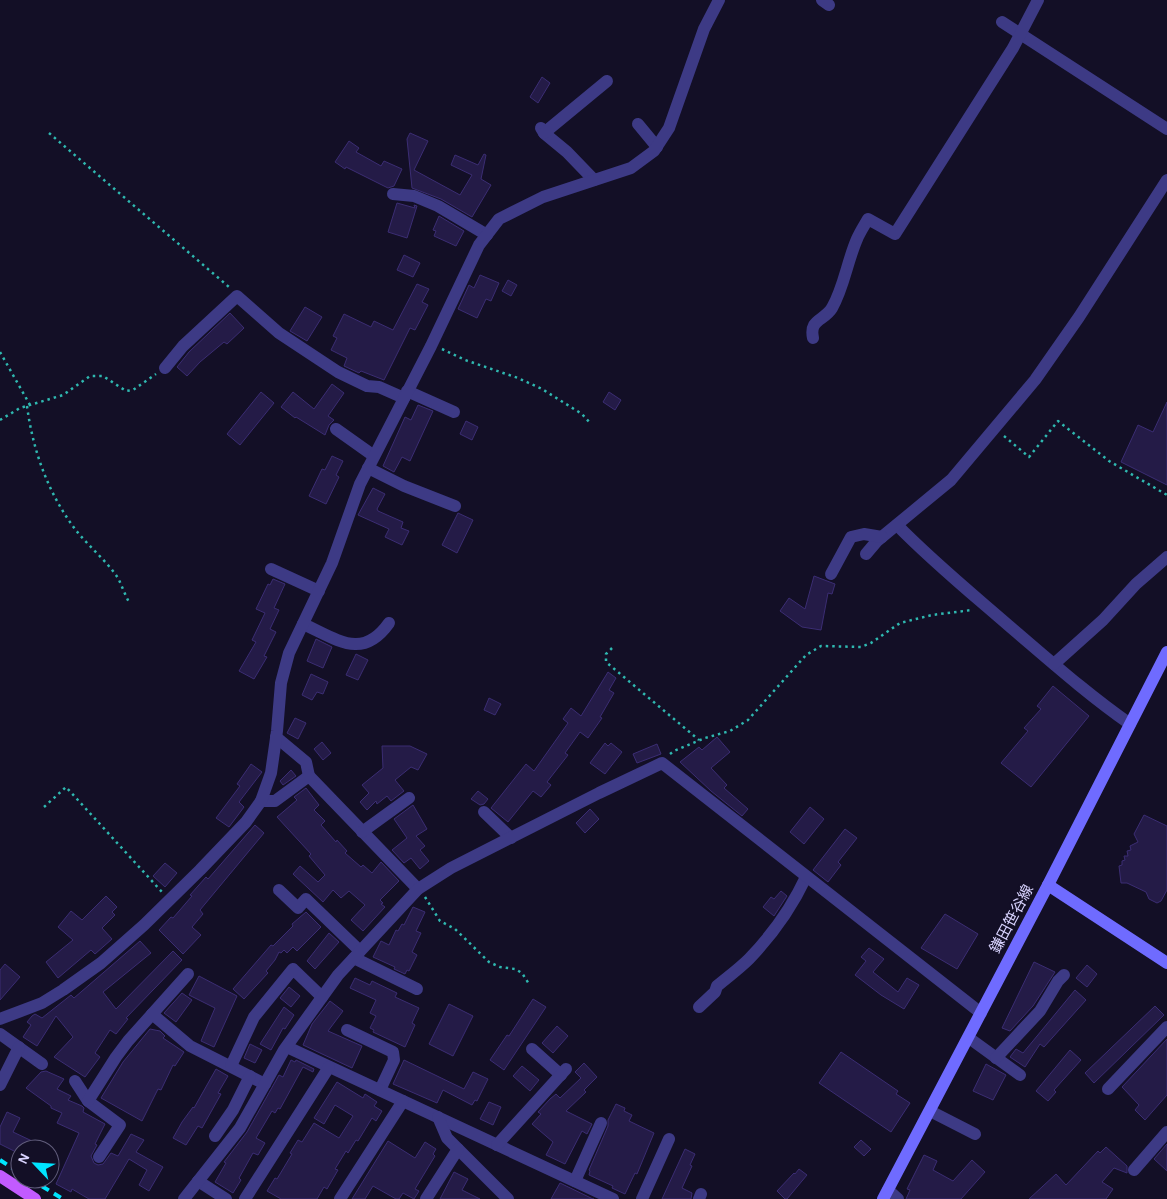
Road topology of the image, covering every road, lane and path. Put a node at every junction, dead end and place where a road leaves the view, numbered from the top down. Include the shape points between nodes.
1 (719, 0) edge
2 (1038, 0) edge
3 (1002, 22) dead end
4 (1021, 35) junction
5 (607, 81) dead end
6 (638, 124) dead end
7 (1167, 129) edge
8 (49, 133) dead end
9 (656, 147) junction
10 (594, 180) junction
11 (1167, 180) edge
12 (393, 194) dead end
13 (486, 235) junction
14 (237, 296) junction
15 (814, 338) dead end
16 (432, 344) junction
17 (0, 352) edge
18 (165, 368) joint
19 (406, 395) junction
20 (31, 405) junction
21 (26, 406) junction
22 (454, 412) dead end
23 (0, 420) edge
24 (591, 424) dead end
25 (995, 428) junction
26 (336, 429) dead end
27 (374, 456) junction
28 (368, 468) junction
29 (1167, 495) edge
30 (455, 506) dead end
31 (897, 525) junction
32 (882, 537) junction
33 (866, 554) dead end
34 (1167, 557) edge
35 (271, 569) dead end
36 (831, 574) dead end
37 (319, 591) junction
38 (129, 602) dead end
39 (987, 606) junction
40 (389, 623) dead end
41 (303, 624) junction
42 (612, 648) dead end
43 (1167, 652) edge
44 (1054, 664) junction
45 (1130, 724) junction
46 (276, 737) junction
47 (700, 740) junction
48 (662, 763) junction
49 (309, 776) junction
50 (409, 798) dead end
51 (261, 802) junction
52 (44, 807) dead end
53 (484, 812) dead end
54 (362, 832) junction
55 (511, 838) junction
56 (806, 876) junction
57 (1048, 885) junction
58 (418, 889) junction
59 (279, 890) dead end
60 (170, 900) junction
61 (357, 955) junction
62 (1167, 962) edge
63 (188, 974) dead end
64 (1064, 975) dead end
65 (529, 984) dead end
66 (417, 989) dead end
67 (322, 996) junction
68 (699, 1006) dead end
69 (982, 1013) junction
70 (152, 1014) junction
71 (0, 1019) edge
72 (1167, 1027) edge
73 (347, 1030) dead end
74 (0, 1034) edge
75 (969, 1038) junction
76 (287, 1047) junction
77 (19, 1048) junction
78 (532, 1049) dead end
79 (996, 1058) junction
80 (42, 1064) dead end
81 (231, 1066) junction
82 (329, 1067) junction
83 (1020, 1075) dead end
84 (250, 1076) junction
85 (75, 1082) dead end
86 (264, 1084) junction
87 (0, 1085) edge
88 (1108, 1089) dead end
89 (380, 1090) junction
90 (88, 1100) junction
91 (403, 1101) junction
92 (930, 1111) junction
93 (438, 1118) junction
94 (601, 1123) dead end
95 (1167, 1132) edge
96 (975, 1134) dead end
97 (215, 1136) dead end
98 (670, 1139) dead end
99 (497, 1145) junction
100 (458, 1148) junction
101 (99, 1157) dead end
102 (1134, 1170) dead end
103 (1, 1178) edge
104 (198, 1181) junction
105 (575, 1181) junction
106 (886, 1195) edge
107 (35, 1199) edge
108 (184, 1199) edge
109 (226, 1199) edge
110 (245, 1199) edge
111 (340, 1199) edge
112 (426, 1199) edge
113 (508, 1199) edge
114 (613, 1199) edge
115 (642, 1199) edge
116 (898, 1199) edge

1 - 9 street via 704,29 669,128
2 - 4 street
3 - 4 street
4 - 7 street
4 - 15 street via 895,234 868,219 857,238 838,296 830,311 814,324
5 - 10 street via 542,130
6 - 9 street
8 - 14 path
9 - 10 street via 631,168
10 - 13 street via 542,197 498,218
11 - 25 street via 1063,341
12 - 13 street via 414,196 438,206
13 - 16 street
14 - 18 street via 183,346
14 - 19 street via 279,332 338,372 367,386
16 - 19 street
16 - 24 path via 542,389 582,414
17 - 20 path
18 - 20 path via 133,390 126,391 103,376 90,376 63,395
19 - 22 street
19 - 27 street
20 - 21 path
21 - 23 path
21 - 38 path via 35,450 55,496 75,529 118,578
25 - 29 path via 1029,457 1058,421 1109,462
25 - 31 street via 951,480
26 - 27 street
27 - 28 street
28 - 30 street
28 - 37 street
31 - 32 street
31 - 39 street via 921,550
32 - 33 street
32 - 36 street via 864,534 851,537
34 - 44 street
35 - 37 street
37 - 41 street
39 - 44 street
39 - 47 path via 900,623 861,647 821,646 806,655 748,720 730,731
40 - 41 street via 374,640 360,645 346,643
41 - 46 street via 289,653 281,683
42 - 47 path via 606,654 606,662
43 - 45 street, 鎌田笹谷線
44 - 45 street
45 - 57 street, 鎌田笹谷線
46 - 49 street via 306,762
46 - 51 street via 271,773
47 - 48 path via 674,751
48 - 55 street
48 - 56 street
49 - 51 street via 275,801
49 - 54 street
50 - 54 street
51 - 60 street via 246,822
52 - 60 path via 66,787
53 - 55 street
54 - 58 street
55 - 58 street via 451,868
56 - 68 street via 778,926 749,959
56 - 69 street
57 - 62 street
57 - 69 street, 鎌田笹谷線
58 - 61 street
58 - 65 path via 440,921 455,929 489,962 515,969
59 - 61 street via 298,908 306,899
60 - 71 street via 101,963 63,990 42,1003
61 - 66 street
61 - 67 street
63 - 70 street
64 - 79 street via 1040,1011
67 - 76 street
67 - 81 street via 293,969 254,1017
69 - 75 street, 鎌田笹谷線
70 - 81 street via 190,1046
70 - 90 street via 116,1056
72 - 88 street
73 - 89 street via 393,1052 394,1060
74 - 77 street
75 - 79 street
75 - 92 street, 鎌田笹谷線
76 - 82 street
76 - 86 street
77 - 80 street
77 - 87 street
78 - 99 street via 564,1072
79 - 83 street
81 - 84 street
82 - 89 street
82 - 110 street
84 - 86 street
84 - 97 street
85 - 90 street
86 - 104 street via 240,1128
89 - 91 street
90 - 101 street via 120,1124
91 - 93 street
91 - 111 street
92 - 96 street
92 - 106 street, 鎌田笹谷線
93 - 99 street
93 - 100 street via 447,1138
94 - 105 street
95 - 102 street
98 - 115 street
99 - 105 street
100 - 112 street
100 - 113 street
103 - 107 main road
104 - 108 street
104 - 109 street
105 - 114 street
106 - 116 street

